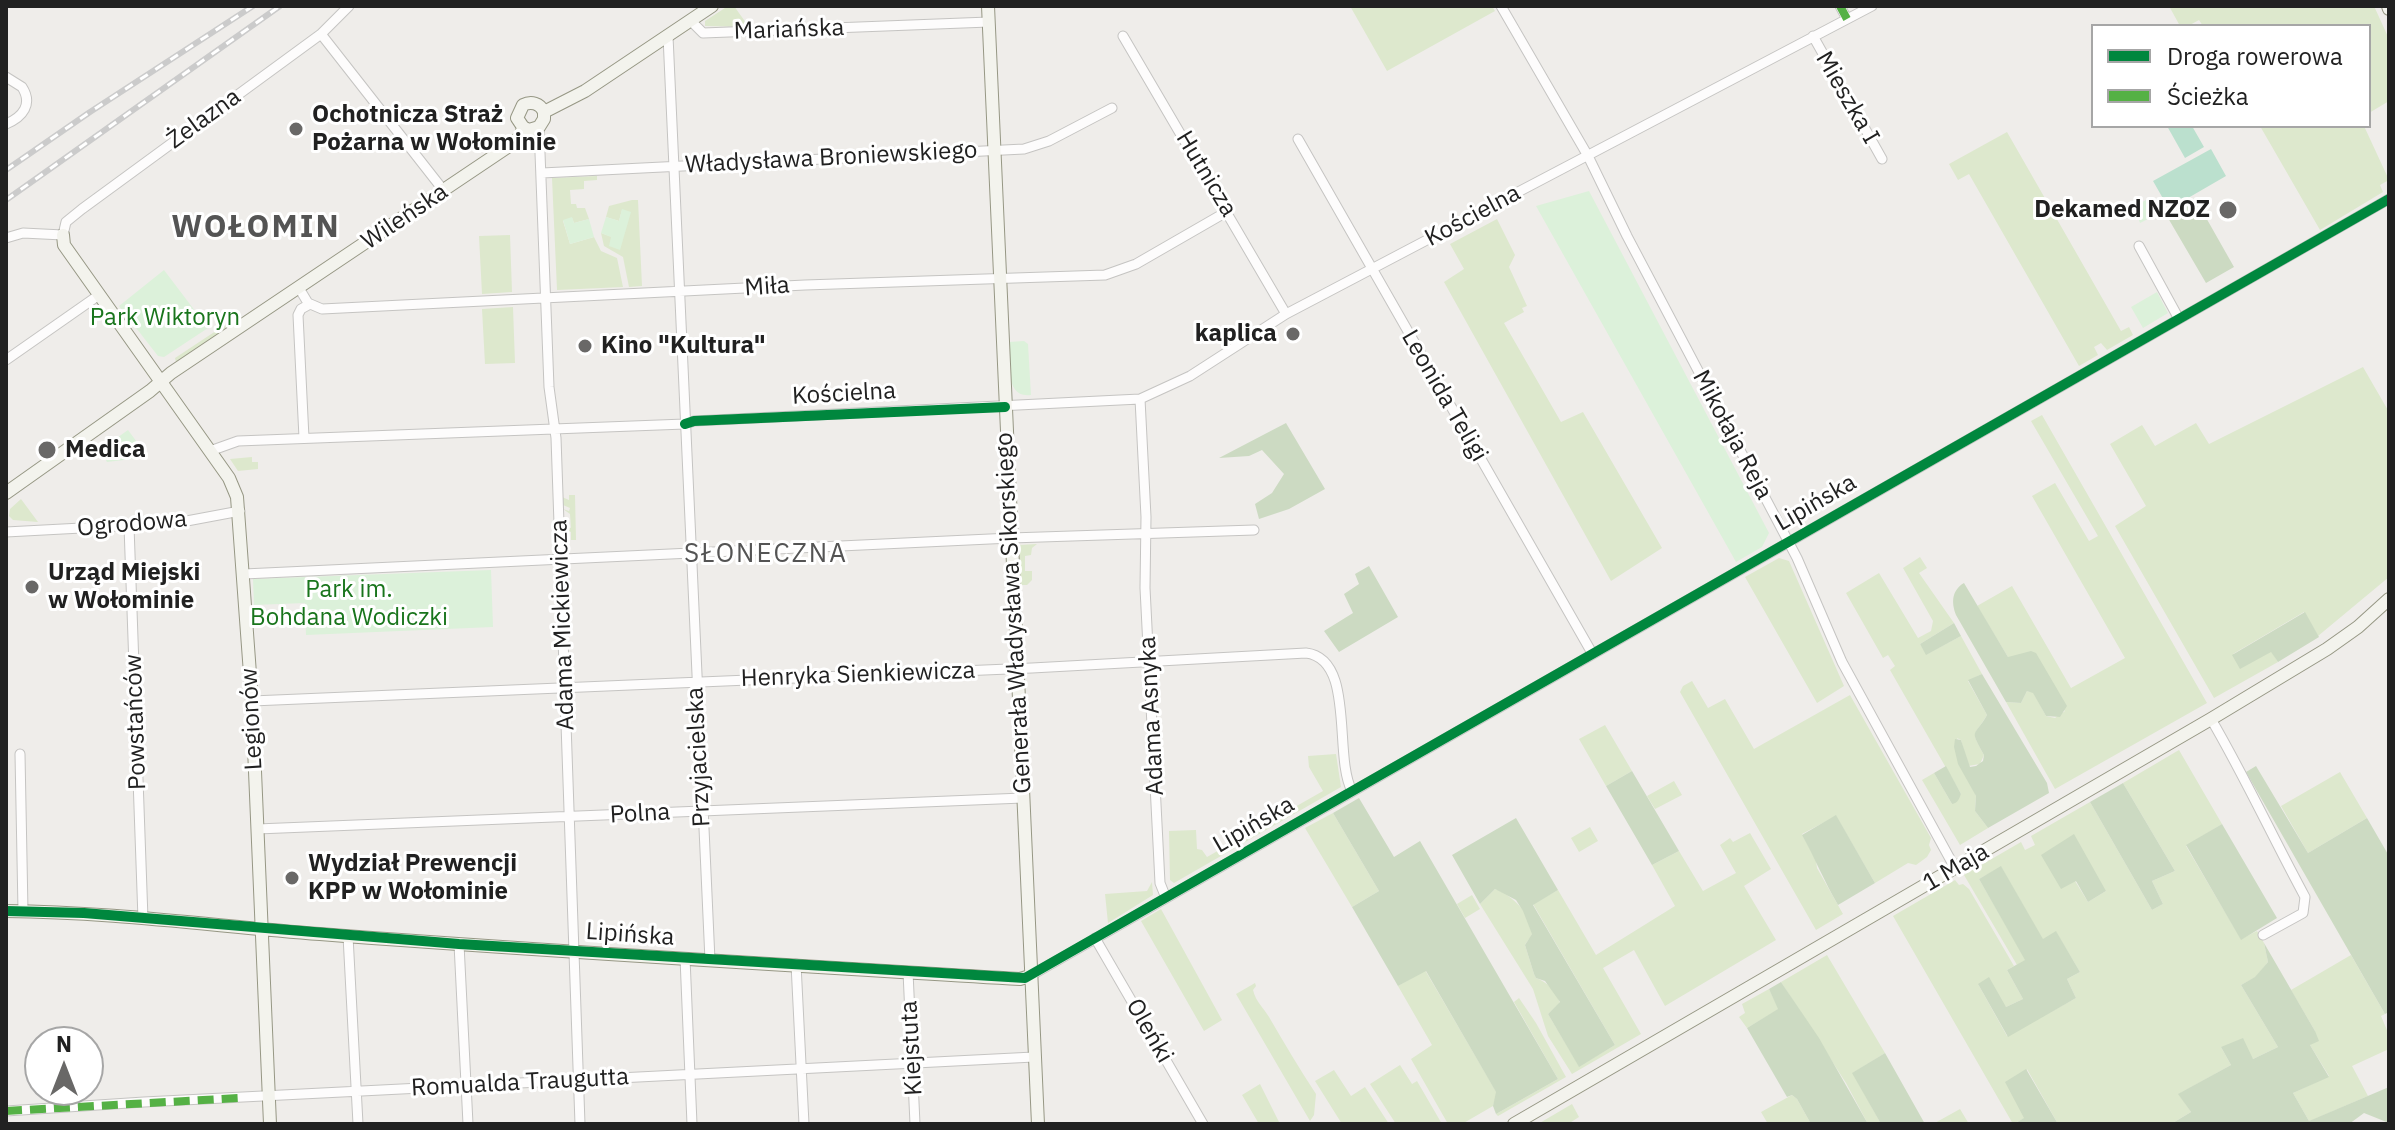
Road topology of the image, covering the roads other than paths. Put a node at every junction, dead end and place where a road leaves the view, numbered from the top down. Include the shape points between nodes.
1 (349, 6) edge
2 (712, 6) edge
3 (988, 6) edge
4 (1501, 6) edge
5 (1840, 6) edge
6 (1872, 6) edge
7 (1847, 19) junction
8 (691, 21) junction
9 (989, 22) junction
10 (321, 34) junction
11 (668, 36) junction
12 (1123, 36) dead end
13 (1813, 36) junction
14 (6, 77) edge
15 (1112, 108) dead end
16 (544, 112) junction
17 (6, 124) edge
18 (523, 127) junction
19 (539, 127) junction
20 (1298, 139) dead end
21 (995, 150) junction
22 (1588, 156) junction
23 (1882, 159) dead end
24 (674, 166) junction
25 (542, 173) junction
26 (444, 191) junction
27 (2389, 199) edge
28 (1228, 211) junction
29 (63, 235) junction
30 (6, 238) edge
31 (2139, 246) dead end
32 (1372, 269) junction
33 (999, 277) junction
34 (299, 288) junction
35 (679, 292) junction
36 (99, 295) junction
37 (546, 298) junction
38 (310, 304) junction
39 (1286, 314) junction
40 (2179, 319) junction
41 (6, 360) edge
42 (161, 382) junction
43 (1140, 399) junction
44 (1005, 407) junction
45 (685, 424) junction
46 (554, 429) junction
47 (304, 438) junction
48 (210, 451) junction
49 (6, 493) edge
50 (240, 511) junction
51 (6, 524) edge
52 (129, 526) junction
53 (24, 530) junction
54 (1254, 530) dead end
55 (6, 532) edge
56 (1146, 533) junction
57 (1011, 538) junction
58 (1788, 541) junction
59 (691, 553) junction
60 (560, 559) junction
61 (244, 574) junction
62 (2389, 599) edge
63 (1592, 653) junction
64 (1149, 662) junction
65 (1018, 668) junction
66 (695, 681) junction
67 (565, 687) junction
68 (252, 701) junction
69 (2211, 719) junction
70 (20, 754) dead end
71 (1352, 791) junction
72 (1023, 798) junction
73 (702, 811) junction
74 (570, 817) junction
75 (257, 829) junction
76 (1955, 868) junction
77 (1166, 898) junction
78 (6, 911) edge
79 (23, 911) junction
80 (143, 919) junction
81 (263, 929) junction
82 (2263, 935) dead end
83 (348, 936) junction
84 (1095, 938) junction
85 (459, 944) junction
86 (575, 951) junction
87 (685, 958) junction
88 (710, 960) junction
89 (796, 964) junction
90 (908, 972) junction
91 (1030, 976) junction
92 (1034, 1057) junction
93 (912, 1064) junction
94 (801, 1069) junction
95 (690, 1073) junction
96 (579, 1081) junction
97 (467, 1087) junction
98 (356, 1092) junction
99 (269, 1097) junction
100 (6, 1111) edge
101 (270, 1124) edge
102 (358, 1124) edge
103 (468, 1124) edge
104 (580, 1124) edge
105 (692, 1124) edge
106 (804, 1124) edge
107 (915, 1124) edge
108 (1038, 1124) edge
109 (1203, 1124) edge
110 (1514, 1124) edge

1 - 10 street, Żelazna
2 - 8 street
3 - 9 street, Generała Władysława Sikorskiego
4 - 22 street, Mikołaja Reja
5 - 7 street, Mieszka I
6 - 7 street, Kościelna
7 - 13 street, Kościelna
8 - 9 street, Mariańska via 703,33
8 - 11 street
9 - 21 street, Generała Władysława Sikorskiego
10 - 26 street
10 - 29 street, Żelazna via 82,209 66,222
11 - 16 street
11 - 24 street, Przyjacielska
12 - 28 street, Hutnicza
13 - 22 street, Kościelna
13 - 23 street, Mieszka I
14 - 17 street via 22,87 27,103 23,114
15 - 21 street, Władysława Broniewskiego via 1041,145
16 - 18 street via 533,103 523,105 517,118
16 - 19 street
18 - 19 street
18 - 26 street, Wileńska via 515,142
19 - 25 street, Adama Mickiewicza
20 - 32 street, Leonida Teligi
21 - 24 street, Władysława Broniewskiego
21 - 33 street, Generała Władysława Sikorskiego
22 - 32 street, Kościelna
22 - 58 street, Mikołaja Reja
24 - 25 street, Władysława Broniewskiego
24 - 35 street, Przyjacielska
25 - 37 street, Adama Mickiewicza
26 - 34 street, Wileńska
27 - 40 street, Lipińska
28 - 33 street, Miła via 1118,272
28 - 39 street, Hutnicza
29 - 30 street via 23,233
29 - 36 street, Legionów via 64,245
31 - 40 street
32 - 39 street, Kościelna
32 - 63 street, Leonida Teligi
33 - 35 street, Miła
33 - 44 street, Generała Władysława Sikorskiego
34 - 38 street
34 - 42 street, Wileńska
35 - 37 street, Miła
35 - 45 street, Przyjacielska
36 - 41 street
36 - 42 street, Legionów
37 - 38 street, Miła via 322,309
37 - 46 street, Adama Mickiewicza
38 - 47 street via 298,317
39 - 43 street, Kościelna via 1190,376
40 - 58 street, Lipińska
42 - 48 street, Legionów
42 - 49 street, Wileńska
43 - 44 street, Kościelna
43 - 56 street, Adama Asnyka
44 - 45 street, Kościelna
44 - 57 street, Generała Władysława Sikorskiego
45 - 46 street, Kościelna
45 - 59 street, Przyjacielska
46 - 47 street, Kościelna
46 - 60 street, Adama Mickiewicza
47 - 48 street, Kościelna via 238,441
48 - 50 street, Legionów via 235,490
50 - 52 street, Ogrodowa
50 - 61 street, Legionów
51 - 53 street, Ogrodowa
52 - 53 street, Ogrodowa
52 - 80 street, Powstańców
53 - 55 street, Ogrodowa
54 - 56 street
56 - 57 street
56 - 64 street, Adama Asnyka
57 - 59 street
57 - 65 street, Generała Władysława Sikorskiego
58 - 63 street, Lipińska
58 - 76 street, Mikołaja Reja via 1842,662
59 - 60 street
59 - 66 street, Przyjacielska
60 - 61 street
60 - 67 street, Adama Mickiewicza
61 - 68 street, Legionów
62 - 69 street, 1 Maja via 2327,649
63 - 71 street, Lipińska
64 - 65 street, Henryka Sienkiewicza
64 - 71 street, Henryka Sienkiewicza via 1306,653 1320,657 1336,681 1344,775
64 - 77 street, Adama Asnyka via 1160,883
65 - 66 street, Henryka Sienkiewicza
65 - 72 street, Generała Władysława Sikorskiego
66 - 67 street, Henryka Sienkiewicza
66 - 73 street, Przyjacielska
67 - 68 street, Henryka Sienkiewicza
67 - 74 street, Adama Mickiewicza
68 - 75 street, Legionów
69 - 76 street, 1 Maja
69 - 82 street via 2305,897 2303,913
70 - 79 street
71 - 77 street, Lipińska
72 - 73 street, Polna
72 - 91 street, Generała Władysława Sikorskiego
73 - 74 street, Polna
73 - 88 street, Przyjacielska
74 - 75 street, Polna
74 - 86 street, Adama Mickiewicza
75 - 81 street, Legionów
76 - 110 street, 1 Maja
77 - 84 street, Lipińska
78 - 79 street, Lipińska
79 - 80 street, Lipińska
80 - 81 street, Lipińska
81 - 83 street, Lipińska
81 - 99 street, Legionów
83 - 85 street, Lipińska
83 - 98 street
84 - 91 street, Lipińska
84 - 109 street, Oleńki
85 - 86 street, Lipińska
85 - 97 street
86 - 87 street, Lipińska
86 - 96 street, Adama Mickiewicza
87 - 88 street, Lipińska
87 - 95 street
88 - 89 street, Lipińska
89 - 90 street, Lipińska
89 - 94 street
90 - 91 street, Lipińska
90 - 93 street, Kiejstuta
91 - 92 street, Generała Władysława Sikorskiego
92 - 93 street, Romualda Traugutta
92 - 108 street, Generała Władysława Sikorskiego
93 - 94 street, Romualda Traugutta
93 - 107 street, Kiejstuta
94 - 95 street, Romualda Traugutta
94 - 106 street
95 - 96 street, Romualda Traugutta
95 - 105 street
96 - 97 street, Romualda Traugutta
96 - 104 street, Adama Mickiewicza
97 - 98 street, Romualda Traugutta
97 - 103 street
98 - 99 street, Romualda Traugutta
98 - 102 street
99 - 100 street, Romualda Traugutta
99 - 101 street, Legionów

